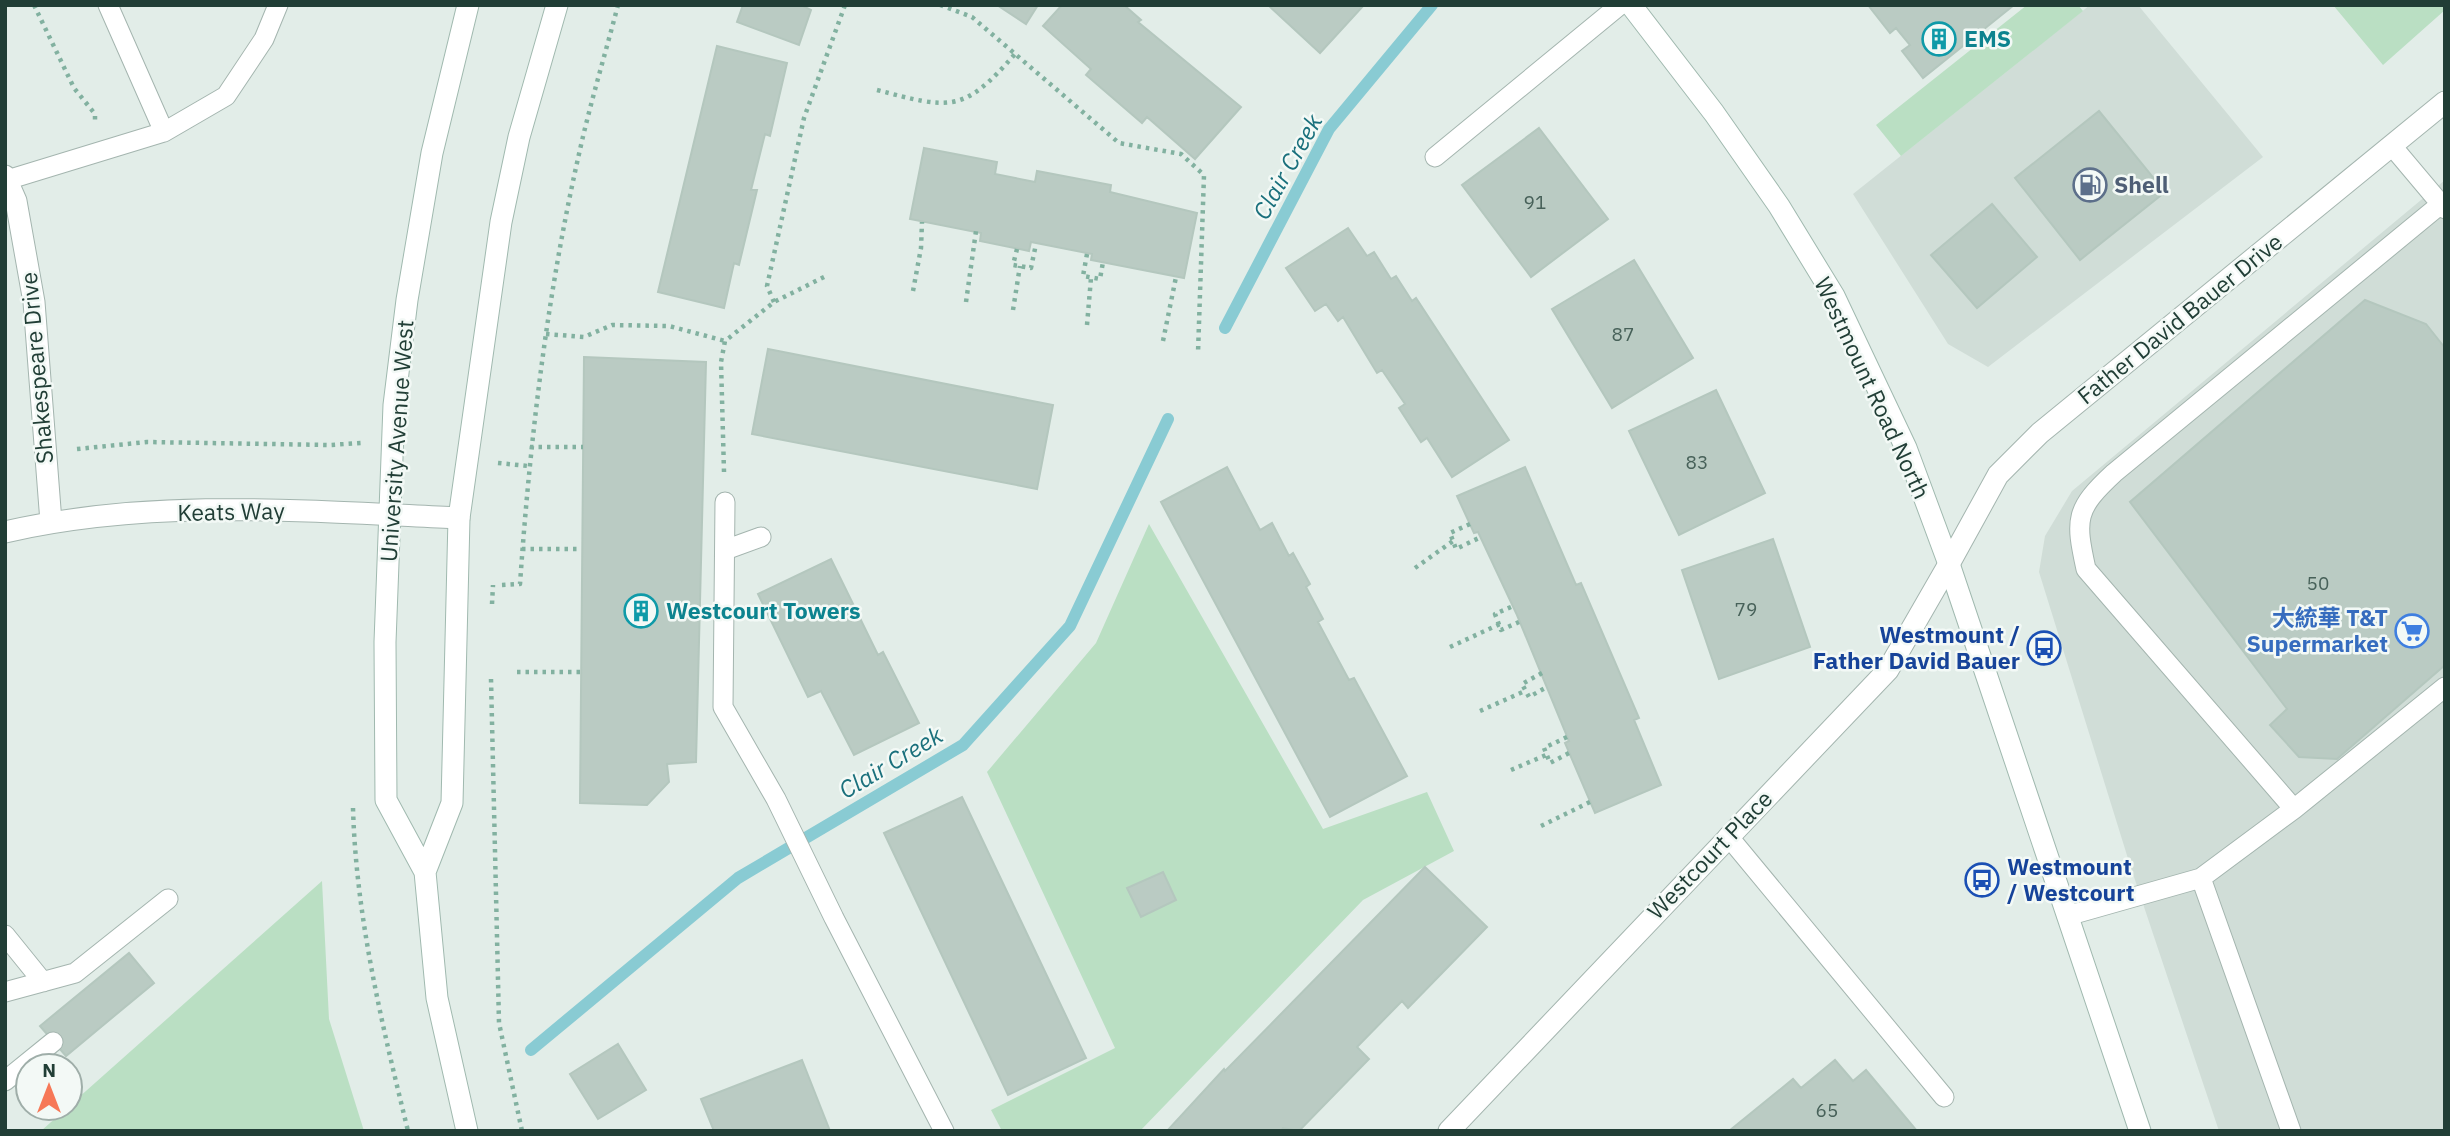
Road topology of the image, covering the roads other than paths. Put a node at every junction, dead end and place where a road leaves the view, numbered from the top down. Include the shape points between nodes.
1 (108, 5) edge
2 (278, 5) edge
3 (468, 5) edge
4 (557, 5) edge
5 (1620, 5) edge
6 (1631, 5) edge
7 (2445, 102) edge
8 (164, 132) junction
9 (2392, 146) junction
10 (1435, 158) dead end
11 (6, 178) edge
12 (2443, 206) edge
13 (725, 502) road end
14 (390, 515) junction
15 (459, 518) junction
16 (51, 522) junction
17 (5, 532) edge
18 (761, 537) dead end
19 (724, 550) junction
20 (1949, 564) junction
21 (2445, 687) edge
22 (2294, 809) junction
23 (1728, 836) junction
24 (425, 872) junction
25 (2201, 878) junction
26 (168, 899) dead end
27 (2067, 916) junction
28 (5, 935) edge
29 (43, 982) junction
30 (5, 992) edge
31 (53, 1042) dead end
32 (5, 1081) edge
33 (1944, 1097) dead end
34 (467, 1131) edge
35 (944, 1131) edge
36 (1449, 1131) edge
37 (2140, 1131) edge
38 (2291, 1131) edge

1 - 8 lane
2 - 8 lane via 264,39 226,96
3 - 14 main road, University Avenue West via 432,153 407,300
4 - 15 main road, University Avenue West via 519,137 501,222
5 - 10 lane
6 - 20 main road, Westmount Road North via 1772,195 1834,296 1906,448
7 - 9 main road, Father David Bauer Drive
8 - 11 lane
9 - 12 lane
9 - 20 main road, Father David Bauer Drive via 2040,433 1998,474
11 - 16 main road, Shakespeare Drive via 16,201 34,302
12 - 22 lane via 2089,496 2077,530 2086,569
13 - 19 lane
14 - 15 main road, Keats Way
14 - 16 main road, Keats Way via 208,509
14 - 24 main road, University Avenue West via 384,642 386,800
15 - 24 main road, University Avenue West via 452,803
16 - 17 main road, Keats Way
18 - 19 lane
19 - 35 lane via 723,707 776,799
20 - 23 main road, Westcourt Place via 1888,670
20 - 27 main road, Westmount Road North
21 - 22 lane
22 - 25 lane
23 - 33 lane
23 - 36 main road, Westcourt Place
24 - 34 main road, University Avenue West via 437,998
25 - 27 lane
25 - 38 lane
26 - 29 lane via 75,973
27 - 37 main road, Westmount Road North
28 - 29 lane
29 - 30 lane
31 - 32 lane

